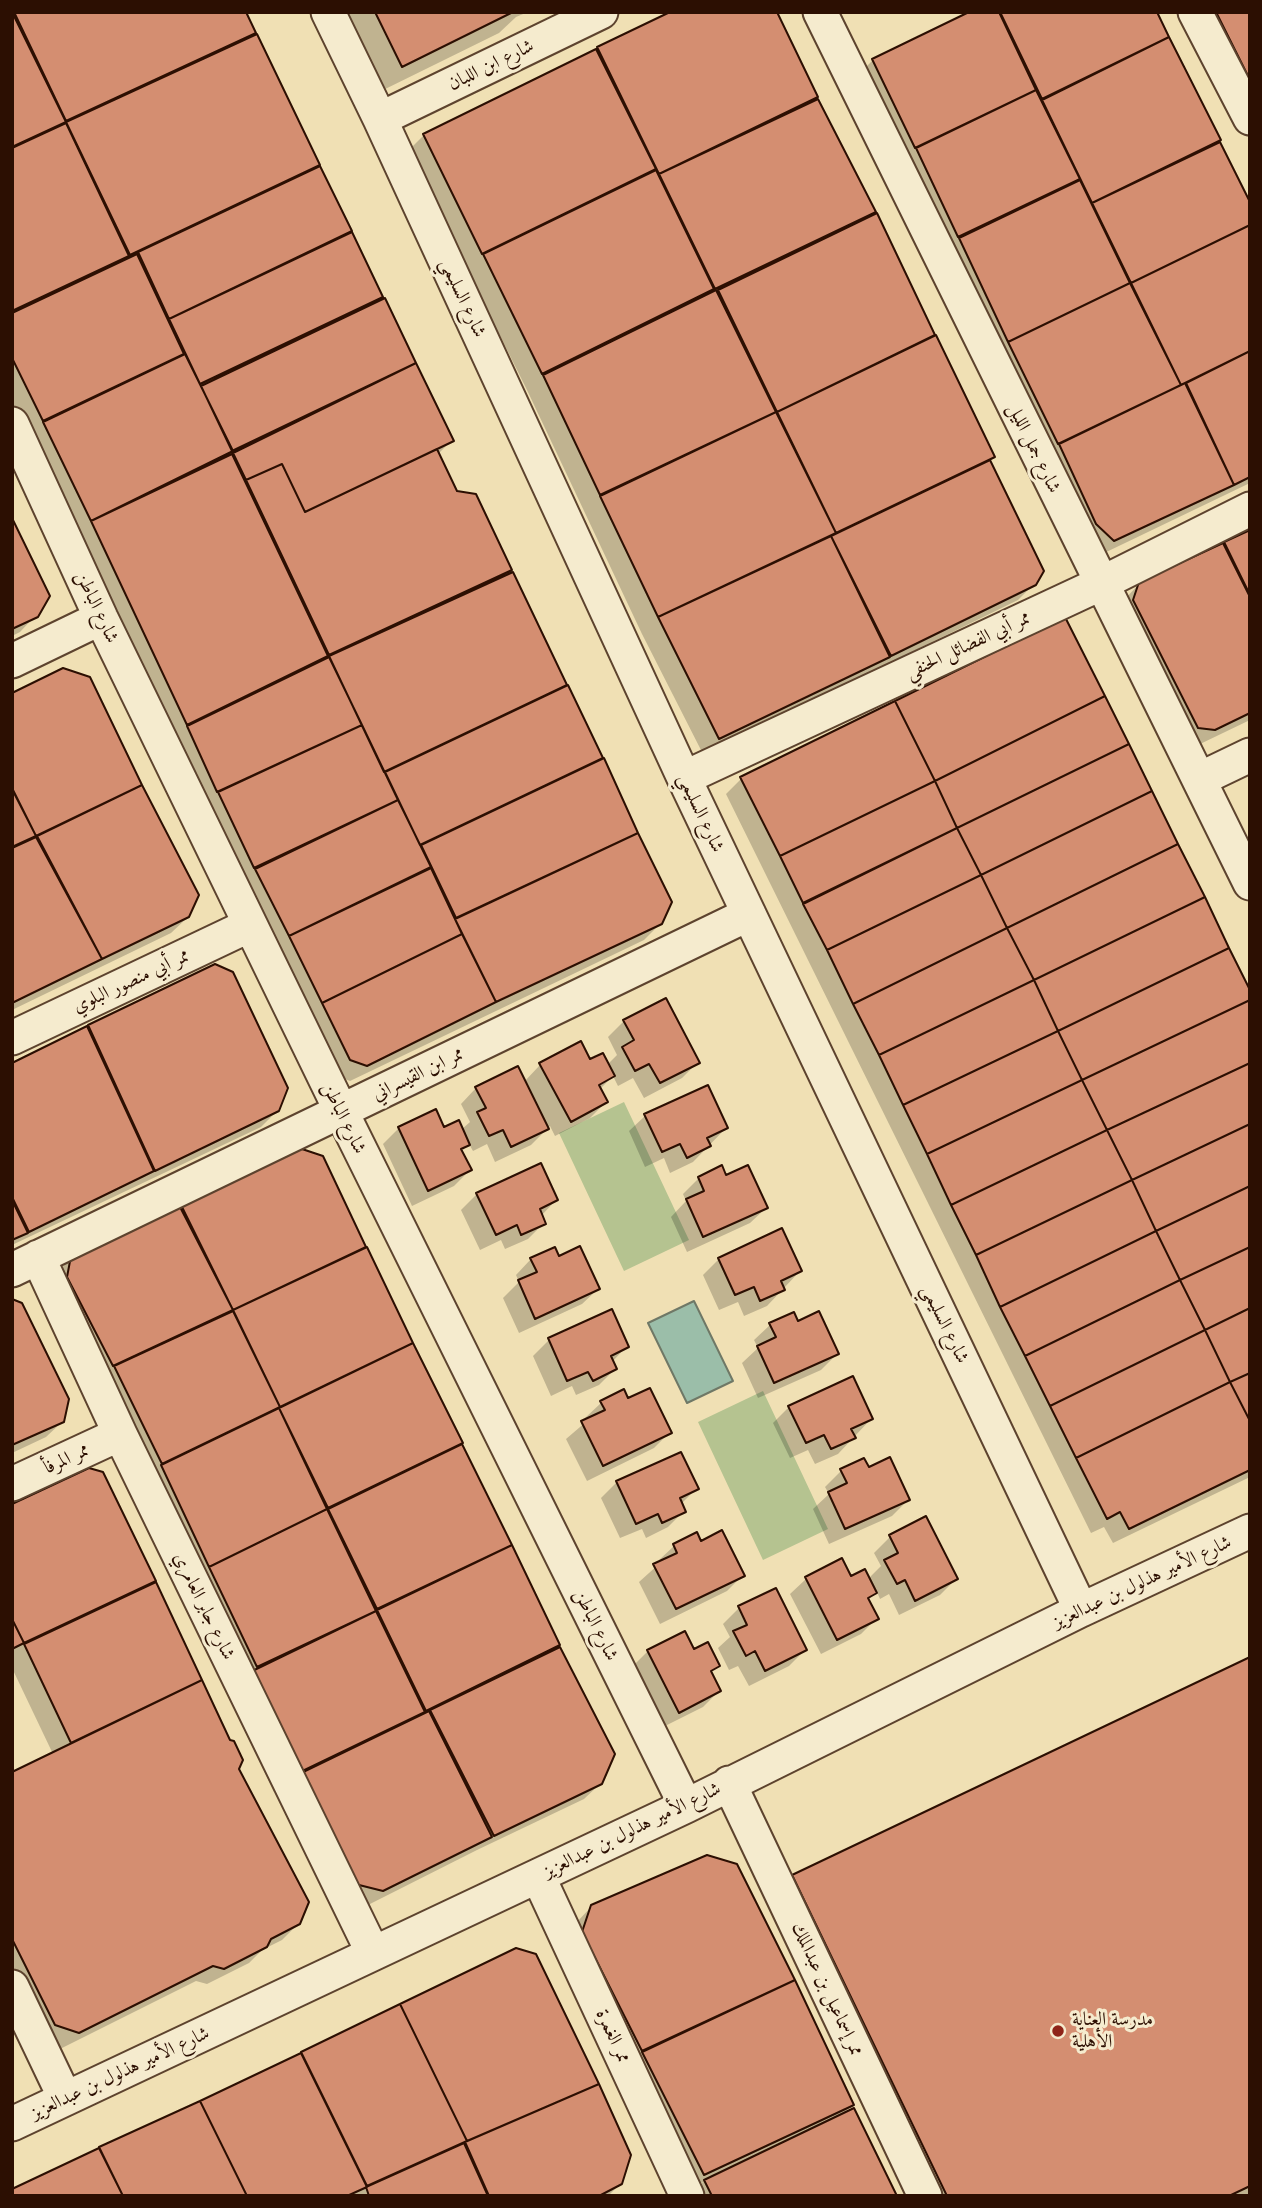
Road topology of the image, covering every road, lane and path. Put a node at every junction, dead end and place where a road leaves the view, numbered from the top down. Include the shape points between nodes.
1 (328, 12) edge
2 (601, 12) edge
3 (820, 12) edge
4 (1195, 12) edge
5 (1250, 118) edge
6 (380, 119) junction
7 (12, 424) edge
8 (1250, 509) edge
9 (1100, 584) junction
10 (101, 618) junction
11 (12, 661) edge
12 (1250, 755) edge
13 (684, 778) junction
14 (1200, 779) junction
15 (1250, 883) edge
16 (749, 914) junction
17 (250, 925) junction
18 (12, 1038) edge
19 (341, 1111) junction
20 (25, 1263) edge
21 (120, 1434) junction
22 (12, 1484) edge
23 (1250, 1531) edge
24 (1081, 1609) junction
25 (729, 1783) junction
26 (686, 1806) junction
27 (538, 1875) junction
28 (373, 1953) junction
29 (12, 1987) edge
30 (65, 2098) junction
31 (12, 2124) edge
32 (682, 2194) edge
33 (925, 2196) edge

1 - 6 street, شارع السليمي
2 - 6 street, شارع ابن اللبان
3 - 9 street, شارع جمل الليل
4 - 5 street
6 - 13 street, شارع السليمي
7 - 10 street, شارع الباطن
8 - 9 street, ممر أبي الفضائل الحنفي
9 - 13 street, ممر أبي الفضائل الحنفي
9 - 14 street, شارع جمل الليل
10 - 11 street
10 - 17 street, شارع الباطن
12 - 14 street
13 - 16 street, شارع السليمي
14 - 15 street, شارع جمل الليل
16 - 19 street, ممر ابن القيسراني
16 - 24 street, شارع السليمي
17 - 18 street, ممر أبي منصور البلوي
17 - 19 street, شارع الباطن
19 - 20 street, ممر ابن القيسراني
19 - 26 street, شارع الباطن
20 - 21 street, شارع جابر العامري
21 - 22 street, ممر المرفأ
21 - 28 street, شارع جابر العامري
23 - 24 street, شارع الأمير هذلول بن عبدالعزيز
24 - 25 street, شارع الأمير هذلول بن عبدالعزيز
25 - 26 street, شارع الأمير هذلول بن عبدالعزيز
25 - 33 street, ممر إسماعيل بن عبدالملك
26 - 27 street, شارع الأمير هذلول بن عبدالعزيز
27 - 28 street, شارع الأمير هذلول بن عبدالعزيز
27 - 32 street, ممر الغمرة
28 - 30 street, شارع الأمير هذلول بن عبدالعزيز
29 - 30 street
30 - 31 street, شارع الأمير هذلول بن عبدالعزيز

